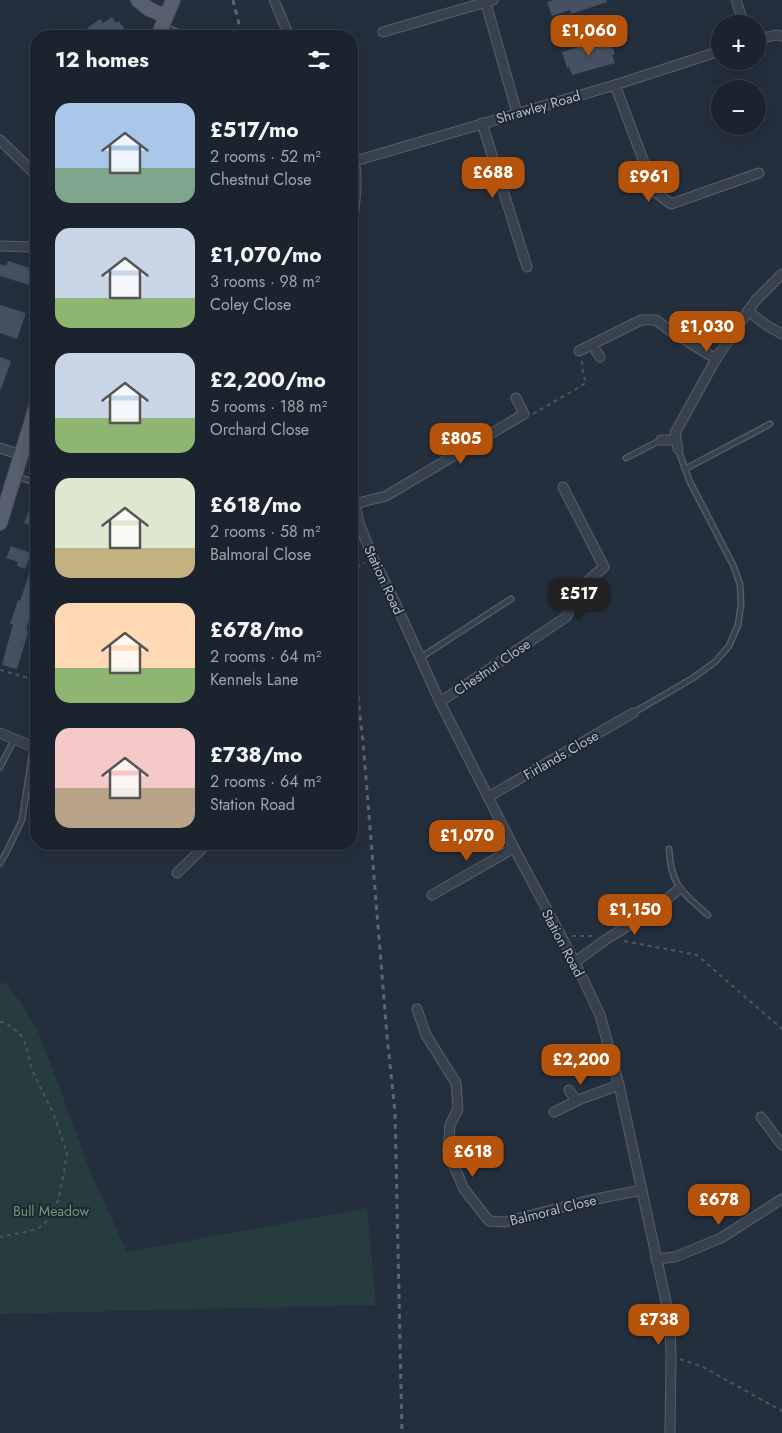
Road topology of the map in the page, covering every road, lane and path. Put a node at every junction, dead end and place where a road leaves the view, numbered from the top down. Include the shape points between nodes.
1 (138, 0) edge
2 (172, 0) edge
3 (274, 0) edge
4 (736, 0) edge
5 (488, 1) edge
6 (741, 15) edge
7 (162, 26) edge
8 (287, 30) edge
9 (383, 32) dead end
10 (782, 36) edge
11 (766, 37) edge
12 (711, 53) edge
13 (615, 85) junction
14 (517, 113) junction
15 (482, 124) junction
16 (0, 140) edge
17 (358, 157) edge
18 (30, 169) edge
19 (759, 173) dead end
20 (0, 246) edge
21 (30, 247) edge
22 (527, 267) dead end
23 (782, 274) edge
24 (748, 311) junction
25 (782, 334) edge
26 (592, 345) junction
27 (579, 351) joint
28 (600, 356) dead end
29 (716, 359) junction
30 (516, 398) dead end
31 (524, 414) junction
32 (770, 424) dead end
33 (30, 426) edge
34 (661, 440) joint
35 (677, 444) junction
36 (0, 448) edge
37 (21, 455) junction
38 (626, 458) dead end
39 (685, 469) junction
40 (15, 476) junction
41 (30, 481) edge
42 (563, 487) dead end
43 (358, 503) edge
44 (358, 519) edge
45 (0, 522) edge
46 (373, 558) junction
47 (358, 566) edge
48 (511, 599) dead end
49 (420, 658) junction
50 (0, 670) edge
51 (30, 678) edge
52 (440, 702) junction
53 (633, 713) joint
54 (0, 733) edge
55 (14, 740) junction
56 (30, 746) edge
57 (0, 767) edge
58 (30, 776) edge
59 (488, 796) junction
60 (514, 848) junction
61 (669, 849) dead end
62 (201, 850) edge
63 (0, 863) edge
64 (177, 872) dead end
65 (679, 889) junction
66 (432, 895) dead end
67 (708, 915) dead end
68 (560, 936) junction
69 (608, 938) junction
70 (575, 962) junction
71 (417, 1010) dead end
72 (0, 1022) edge
73 (782, 1030) edge
74 (619, 1085) junction
75 (569, 1090) dead end
76 (576, 1101) junction
77 (554, 1112) dead end
78 (761, 1117) dead end
79 (782, 1145) edge
80 (642, 1190) junction
81 (782, 1199) edge
82 (0, 1237) edge
83 (656, 1259) junction
84 (671, 1356) junction
85 (782, 1411) edge
86 (670, 1433) edge

1 - 7 main road
2 - 7 main road
3 - 8 street
4 - 6 street
5 - 9 street
5 - 14 street
10 - 11 street
12 - 13 street, Shrawley Road
13 - 14 street, Shrawley Road
13 - 19 street via 655,192 671,204
14 - 15 street, Shrawley Road
15 - 17 street, Shrawley Road
15 - 22 street
16 - 18 street
20 - 21 street
23 - 24 street
24 - 25 street
24 - 29 street
26 - 27 street
26 - 28 street
26 - 29 street via 642,320 656,320
27 - 31 path via 586,383 531,415
29 - 35 street via 678,426 675,433
30 - 31 street
31 - 43 street via 386,496
32 - 39 lane
33 - 37 main road
34 - 35 street
34 - 38 lane
35 - 39 lane
36 - 37 street
37 - 40 main road
39 - 53 lane via 740,584 738,625 729,646 715,662
40 - 41 lane
40 - 45 main road
42 - 52 street, Chestnut Close via 604,567 582,586 566,617
44 - 46 street, Station Road
46 - 47 path
46 - 49 street, Station Road
48 - 49 lane
49 - 52 street, Station Road
50 - 51 path
52 - 59 street, Station Road
53 - 59 street, Firlands Close
54 - 55 street
55 - 56 street
55 - 57 lane
58 - 63 lane via 22,820
59 - 60 street, Station Road
60 - 66 street
60 - 68 street, Station Road
61 - 65 lane via 670,866
62 - 64 street
65 - 67 lane
65 - 69 street via 650,913
68 - 69 path
68 - 70 street, Station Road
69 - 70 street
69 - 73 path via 697,955
70 - 74 street, Station Road via 600,1015
71 - 80 street, Balmoral Close via 426,1035 456,1083 458,1109 450,1125 448,1152 464,1189 489,1221 505,1222
72 - 82 path via 21,1035 32,1070 68,1153 58,1200 47,1221 30,1231
74 - 76 street
74 - 80 street, Station Road
75 - 76 street
76 - 77 street
78 - 79 street
80 - 83 street, Station Road
81 - 83 street via 721,1238 675,1257
83 - 84 street, Station Road via 670,1320
84 - 85 path via 703,1367
84 - 86 street, Station Road

